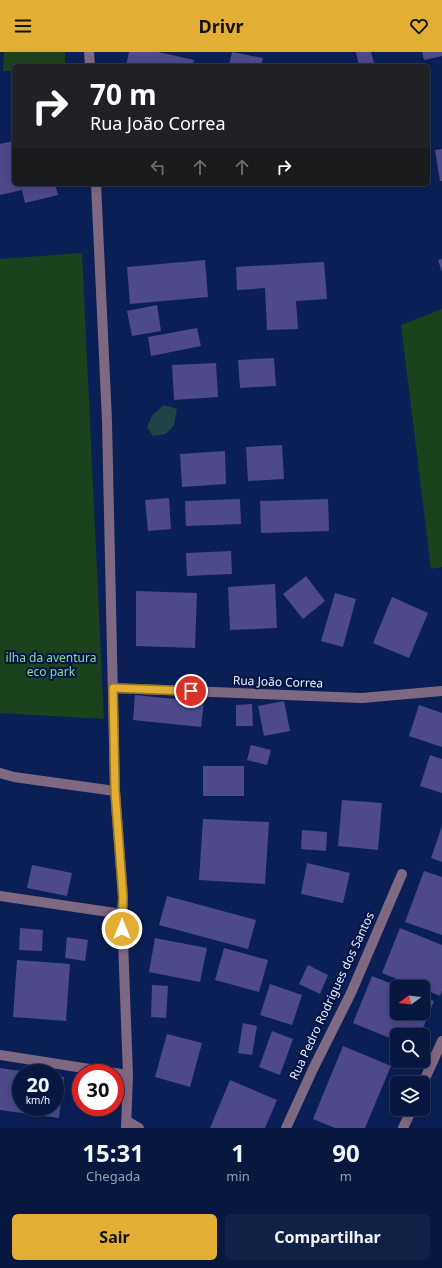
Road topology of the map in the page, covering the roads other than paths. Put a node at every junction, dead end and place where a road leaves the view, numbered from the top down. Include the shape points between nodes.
1 (89, 52) edge
2 (90, 64) edge
3 (96, 186) edge
4 (113, 688) junction
5 (442, 691) edge
6 (0, 773) edge
7 (115, 791) junction
8 (402, 874) dead end
9 (0, 896) edge
10 (122, 914) junction
11 (442, 1041) edge
12 (0, 1055) edge
13 (128, 1075) junction
14 (427, 1076) edge
15 (409, 1116) edge
16 (127, 1125) edge
17 (139, 1128) edge
18 (286, 1128) edge
19 (403, 1128) edge

1 - 2 street
3 - 4 street via 107,421
4 - 5 street, Rua João Correa via 362,698
4 - 7 street
6 - 7 street
7 - 10 street
8 - 18 street, Rua Pedro Rodrigues dos Santos via 351,993
9 - 10 street
10 - 13 street
11 - 14 street
12 - 13 street
13 - 16 street
15 - 19 street
16 - 17 street

